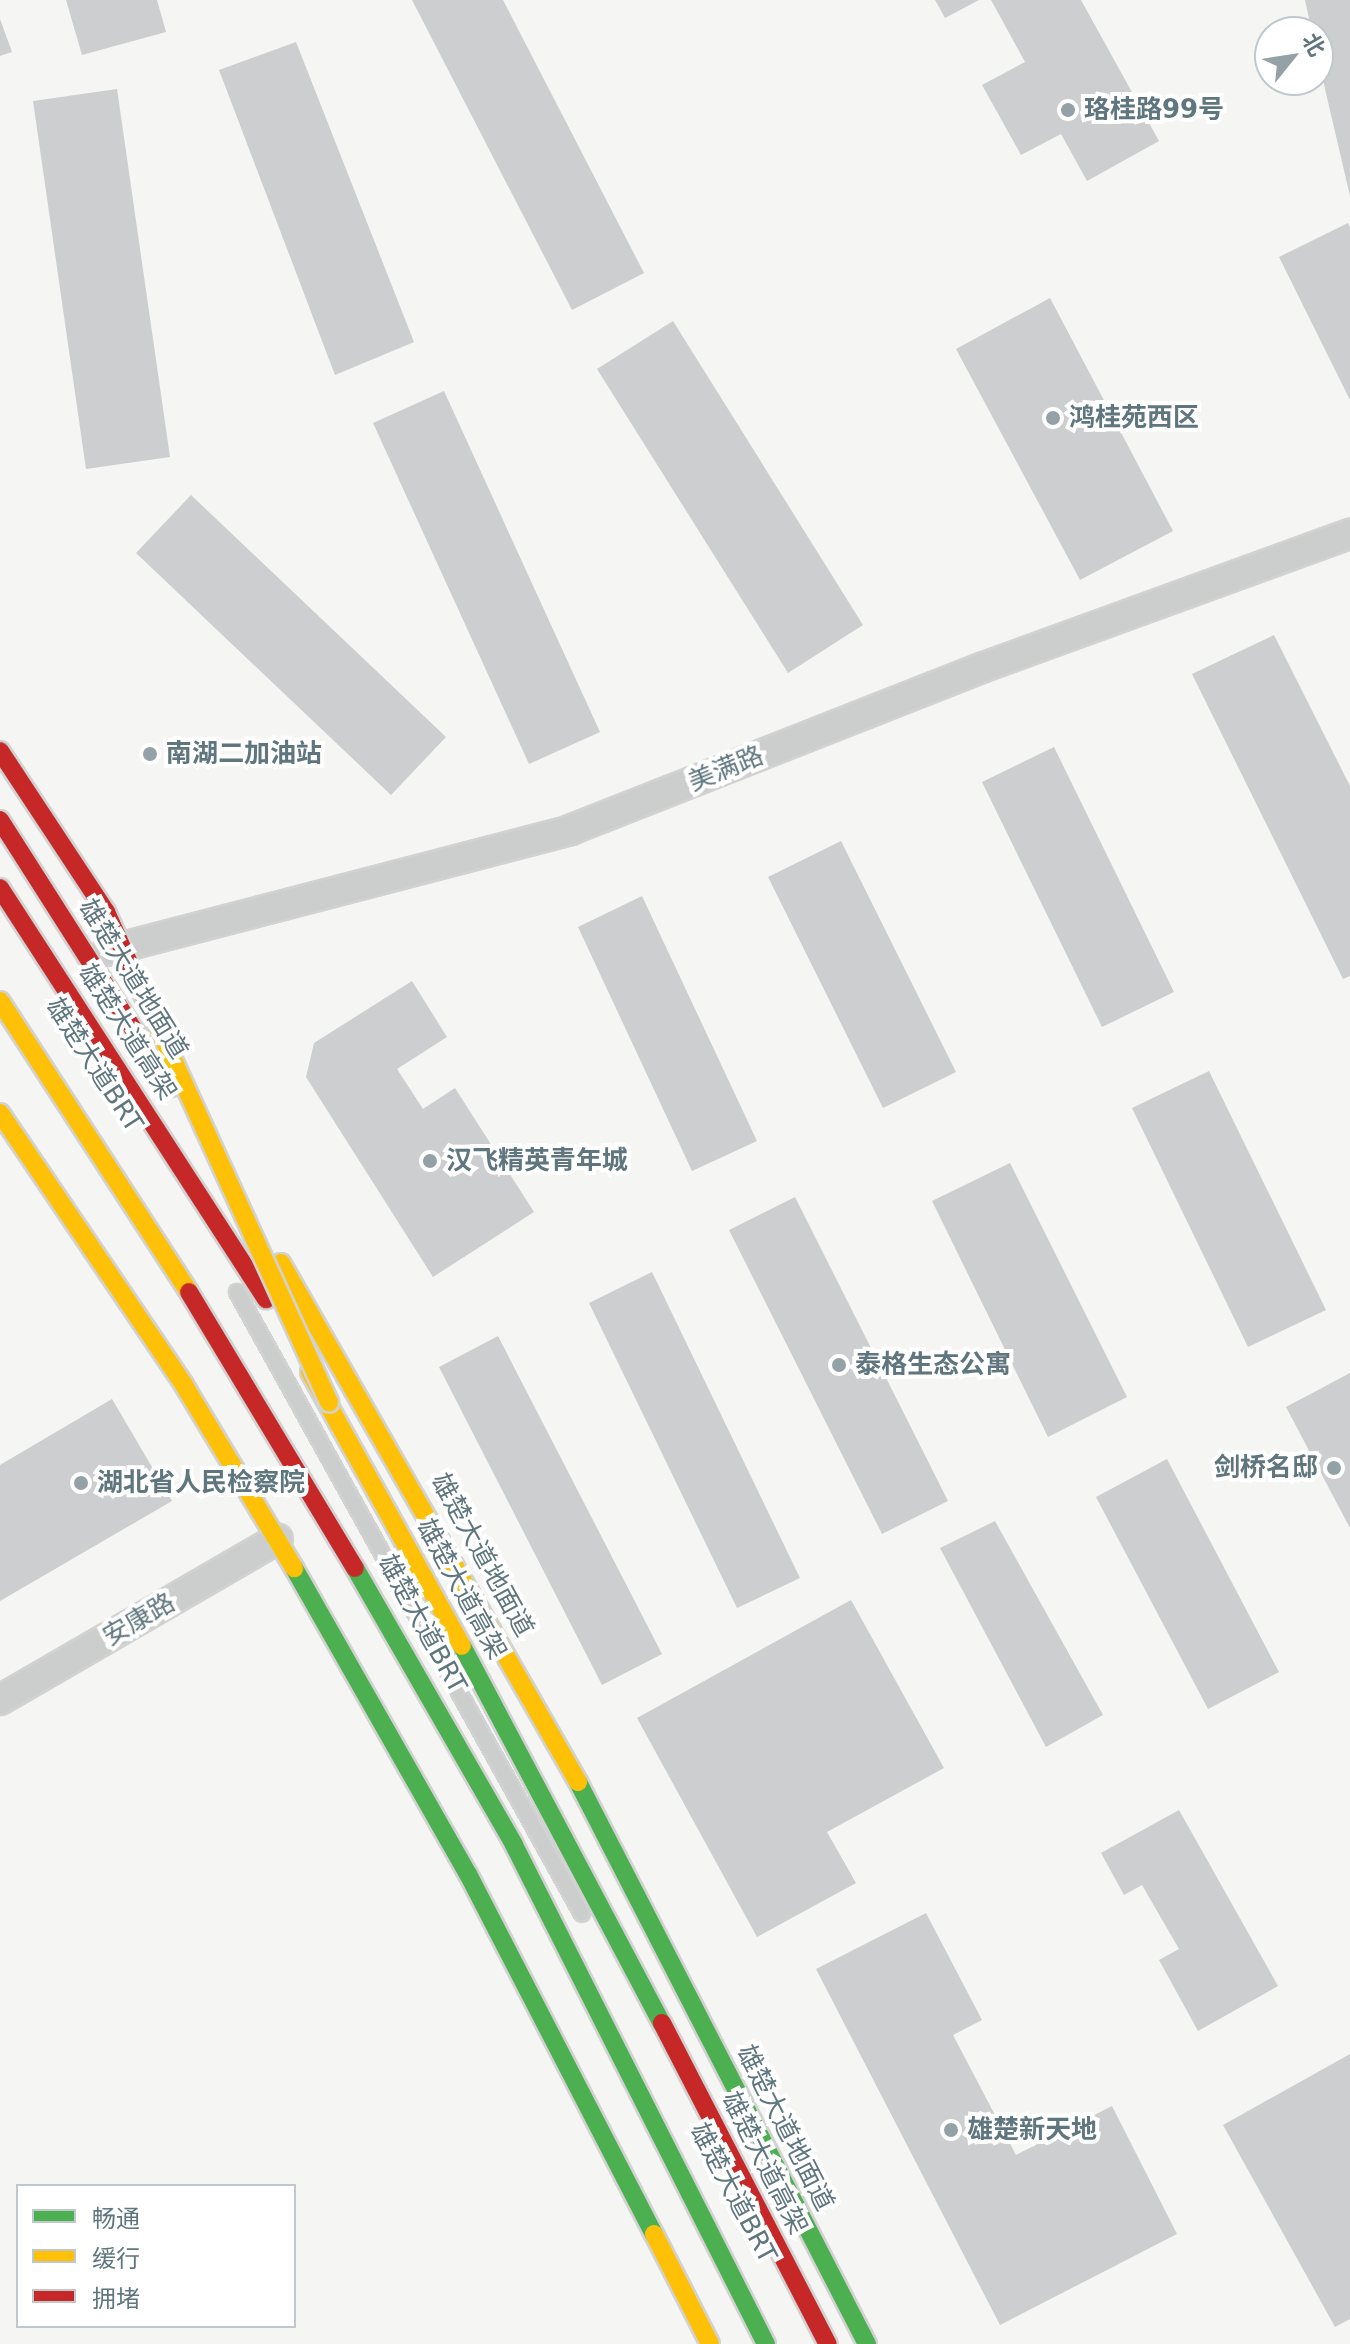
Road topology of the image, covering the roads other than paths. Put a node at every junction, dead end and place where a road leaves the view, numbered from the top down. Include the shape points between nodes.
1 (1350, 534) edge
2 (0, 751) edge
3 (0, 820) edge
4 (0, 888) edge
5 (86, 953) junction
6 (33, 970) dead end
7 (0, 1001) edge
8 (107, 1085) dead end
9 (0, 1113) edge
10 (231, 1281) dead end
11 (329, 1403) junction
12 (278, 1539) junction
13 (0, 1700) edge
14 (590, 1929) dead end
15 (680, 2095) dead end
16 (710, 2344) edge
17 (766, 2344) edge
18 (815, 2344) edge
19 (828, 2344) edge
20 (867, 2344) edge

1 - 5 street, 美满路 via 981,668 570,830 133,948
2 - 11 main road, bridge via 106,912
3 - 5 main road, 雄楚大道地面道
4 - 11 main road, 雄楚大道高架, bridge via 191,1178
5 - 20 main road, 雄楚大道地面道 via 342,1360 471,1587 584,1793
6 - 8 lane, 雄楚大道BRT
7 - 17 main road via 146,1221 322,1510 514,1845
9 - 12 main road via 184,1385
10 - 14 lane, 雄楚大道BRT
11 - 19 main road, 雄楚大道高架 via 555,1815
12 - 13 street, 安康路
12 - 16 main road via 468,1874
15 - 18 lane, 雄楚大道BRT

